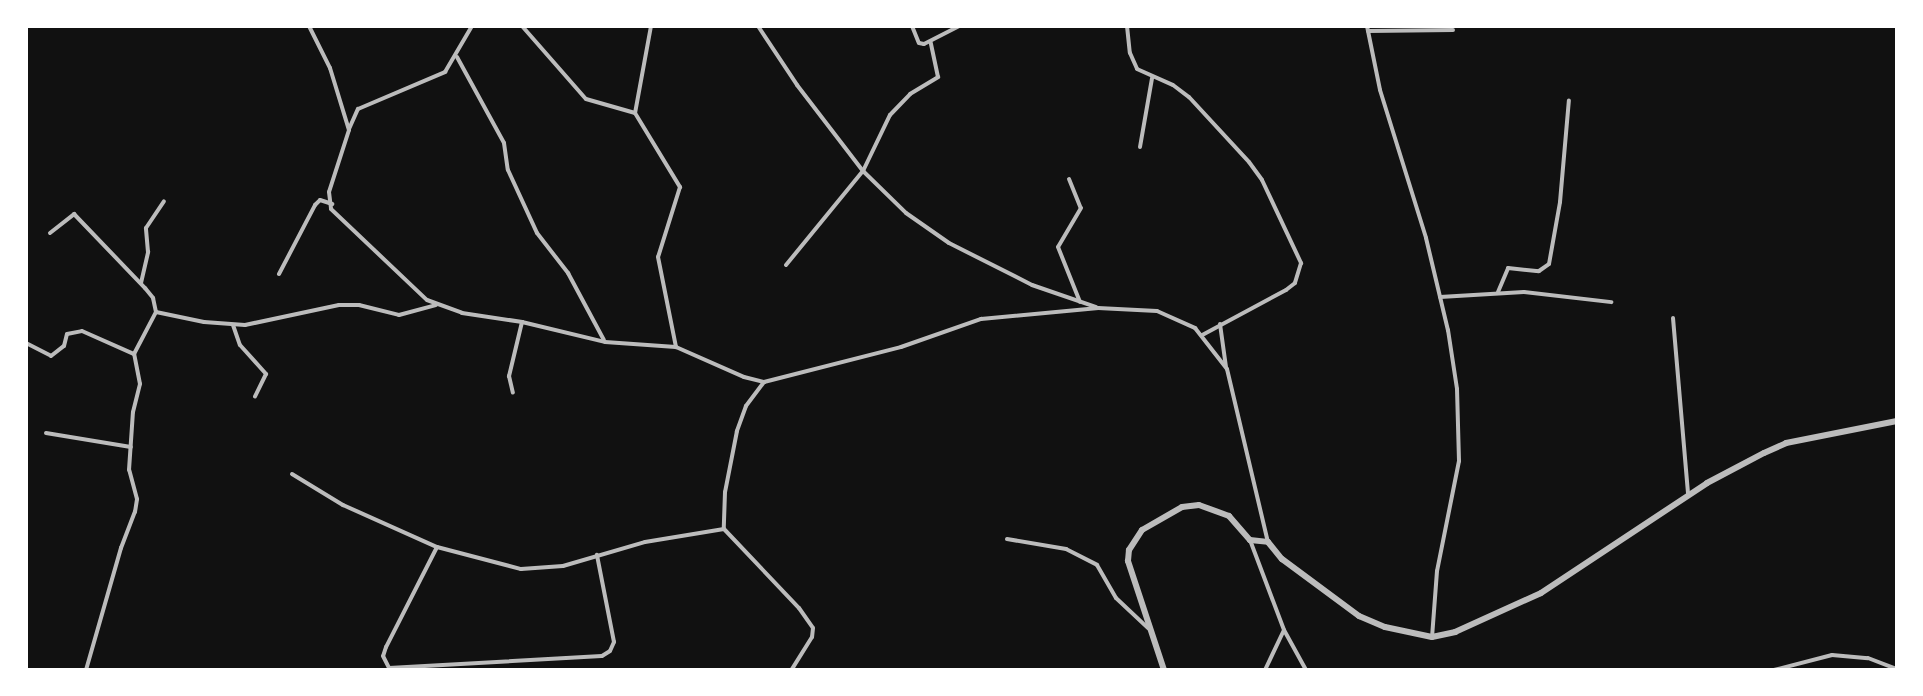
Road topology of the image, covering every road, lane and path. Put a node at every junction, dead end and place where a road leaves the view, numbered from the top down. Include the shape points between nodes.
1 (309, 26) edge
2 (472, 26) edge
3 (522, 26) edge
4 (651, 26) edge
5 (758, 26) edge
6 (912, 26) edge
7 (959, 26) edge
8 (1127, 26) edge
9 (1368, 29) edge
10 (1453, 30) dead end
11 (931, 43) junction
12 (457, 57) junction
13 (1152, 78) junction
14 (1569, 100) dead end
15 (635, 113) junction
16 (349, 130) junction
17 (1140, 147) dead end
18 (863, 171) junction
19 (1069, 179) dead end
20 (164, 201) dead end
21 (332, 204) junction
22 (50, 233) dead end
23 (786, 265) dead end
24 (279, 274) dead end
25 (141, 285) junction
26 (1498, 292) junction
27 (1440, 297) junction
28 (1080, 302) junction
29 (1611, 302) dead end
30 (436, 305) junction
31 (1098, 308) junction
32 (156, 312) junction
33 (1673, 318) dead end
34 (522, 322) junction
35 (1220, 323) junction
36 (233, 325) junction
37 (1202, 335) junction
38 (605, 342) junction
39 (26, 343) edge
40 (676, 347) junction
41 (134, 354) junction
42 (1227, 369) junction
43 (764, 382) junction
44 (513, 393) dead end
45 (255, 397) dead end
46 (1897, 421) edge
47 (46, 433) dead end
48 (131, 447) junction
49 (292, 474) dead end
50 (1689, 496) junction
51 (724, 529) junction
52 (1007, 539) dead end
53 (1250, 540) junction
54 (1268, 542) junction
55 (437, 547) junction
56 (597, 555) junction
57 (1148, 628) junction
58 (1284, 630) junction
59 (1432, 637) junction
60 (1897, 669) edge
61 (86, 670) edge
62 (791, 670) edge
63 (1164, 670) edge
64 (1265, 670) edge
65 (1306, 670) edge
66 (1774, 670) edge

1 - 16 street via 330,68
2 - 12 street
3 - 15 street via 586,99
4 - 15 street
5 - 18 street
6 - 11 street via 919,43
7 - 11 street
8 - 13 street via 1133,64
9 - 10 street
9 - 27 street via 1380,90
11 - 18 street via 938,77 910,94 890,115
12 - 16 street via 445,72 358,109
12 - 38 street via 504,143 508,170 537,233 568,273
13 - 17 street
13 - 35 street via 1189,97 1249,162 1298,250 1301,263 1295,283
14 - 26 street via 1549,264 1539,271 1506,269
15 - 40 street via 680,187 658,257
16 - 21 street via 329,192
18 - 23 street
18 - 28 street via 897,206 949,243 1032,285
19 - 28 street via 1081,208 1058,247
20 - 25 street via 146,228 148,252
21 - 24 street via 320,200 315,205
21 - 30 street via 337,218
22 - 25 street via 74,214
25 - 32 street via 153,298
26 - 27 street
26 - 29 street
27 - 59 street via 1457,389 1459,461 1437,571
28 - 31 street
30 - 34 street
30 - 36 street via 399,315 339,305 271,322
31 - 37 street via 1157,311
31 - 43 street via 981,319 901,347
32 - 36 street
32 - 41 street
33 - 50 street
34 - 38 street
34 - 44 street via 509,376
35 - 37 street
35 - 42 street
36 - 45 street via 240,345 266,374
37 - 42 street
38 - 40 street
39 - 41 street via 51,356 64,346 67,334 82,331
40 - 43 street
41 - 48 street via 140,384
42 - 54 street
43 - 51 street via 746,406 737,431
46 - 50 street via 1786,443
47 - 48 street
48 - 61 street via 135,512
49 - 55 street via 343,505
50 - 59 street via 1541,593 1470,626
51 - 56 street
51 - 62 street via 813,628
52 - 57 street via 1066,549 1097,565 1116,598
53 - 54 street
53 - 57 street via 1229,516 1199,505 1165,514 1142,530 1128,561
53 - 58 street
54 - 59 street via 1282,559 1359,616
55 - 56 street via 491,564 534,570
55 - 56 street via 386,647 383,656 389,668 602,656 614,642
57 - 63 street
58 - 64 street
58 - 65 street
60 - 66 street via 1842,655 1809,658

